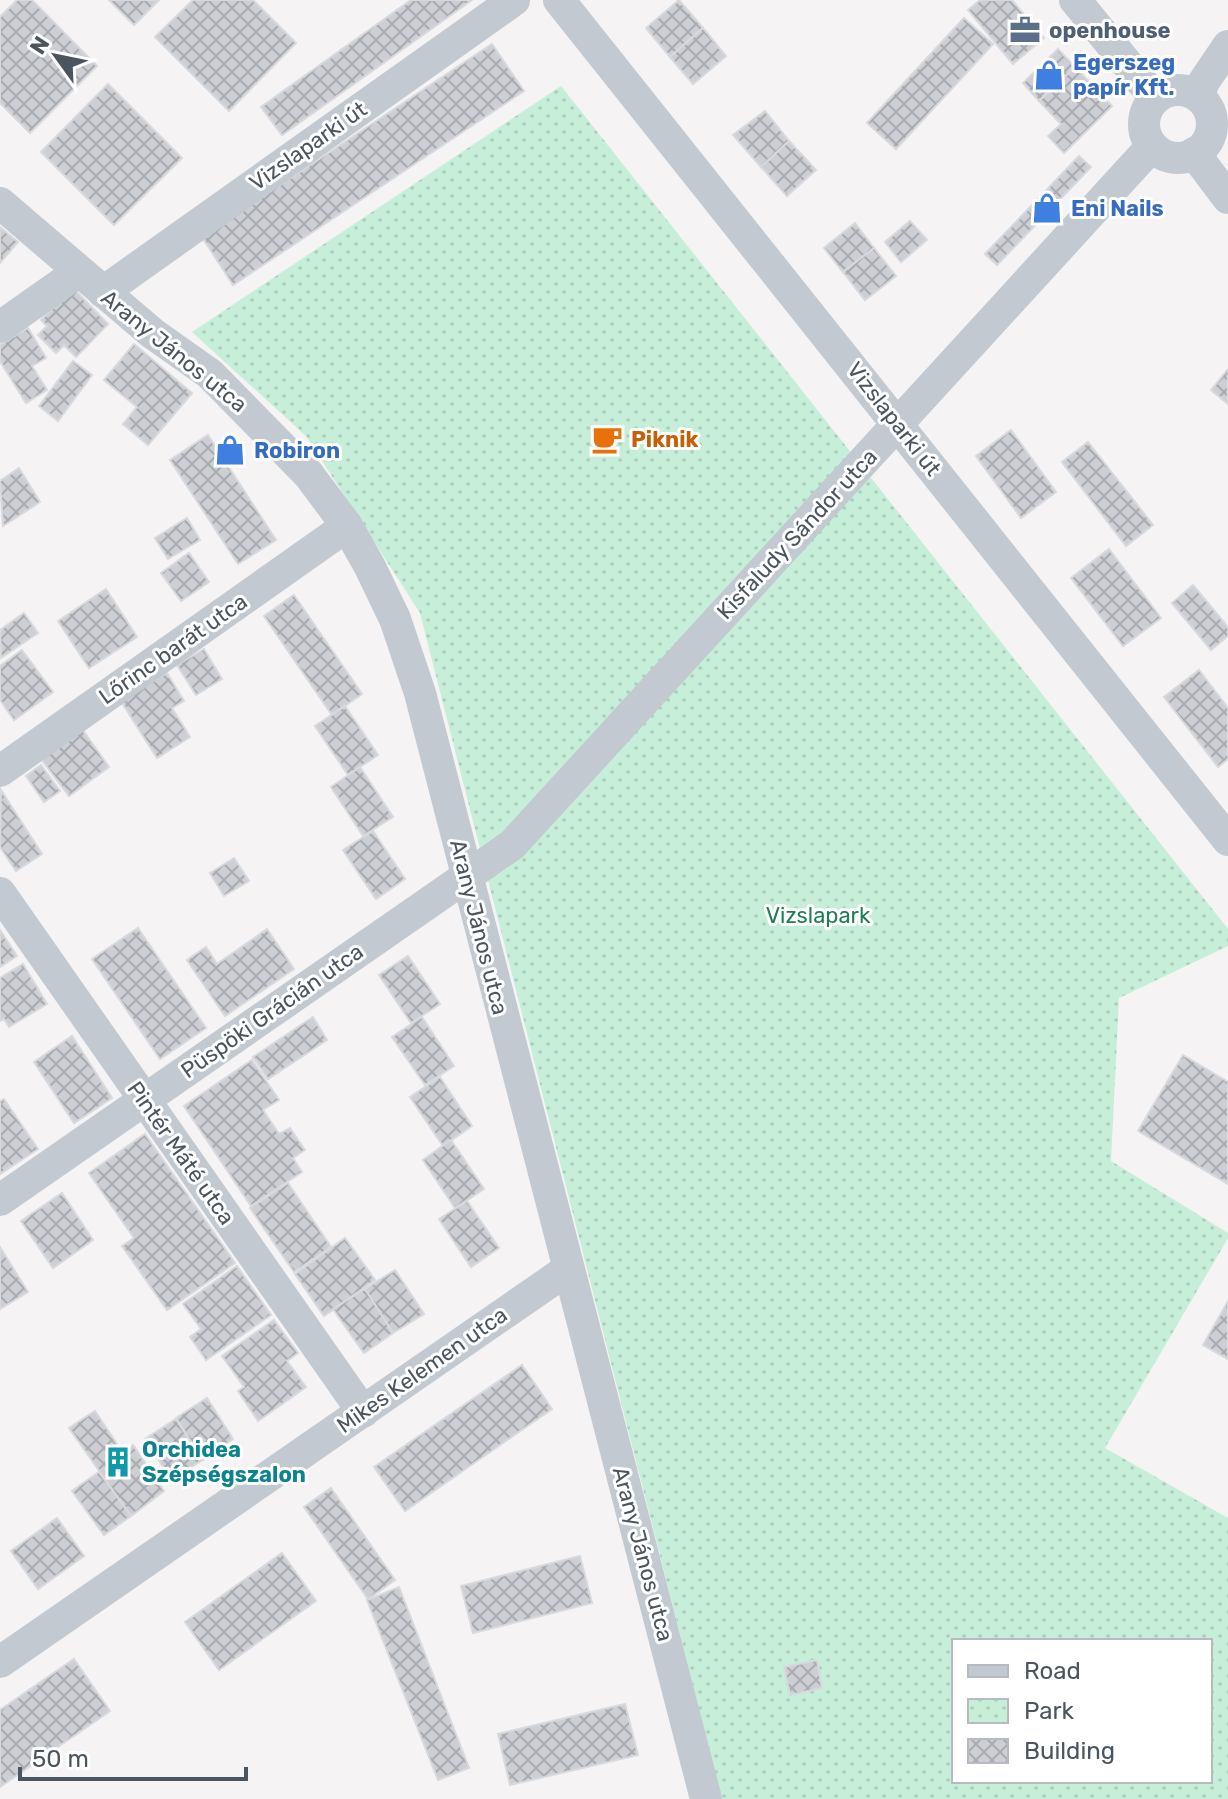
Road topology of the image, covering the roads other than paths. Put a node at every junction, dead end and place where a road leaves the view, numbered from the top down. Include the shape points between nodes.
1 (514, 0) edge
2 (559, 0) edge
3 (1075, 0) edge
4 (1228, 46) edge
5 (1199, 97) junction
6 (1155, 98) junction
7 (1152, 146) junction
8 (1194, 153) junction
9 (1228, 198) edge
10 (0, 203) edge
11 (78, 272) junction
12 (103, 292) junction
13 (0, 327) edge
14 (898, 424) junction
15 (347, 526) junction
16 (0, 771) edge
17 (1228, 840) edge
18 (465, 876) junction
19 (0, 893) edge
20 (144, 1100) junction
21 (0, 1200) edge
22 (567, 1270) junction
23 (363, 1412) junction
24 (0, 1662) edge
25 (706, 1799) edge

1 - 12 street, Vizslaparki út
2 - 14 street, Vizslaparki út
3 - 6 street
4 - 5 street
5 - 6 street via 1181,90
5 - 8 street via 1211,126 1204,145
6 - 7 street via 1144,126
7 - 8 street via 1172,157
7 - 14 street, Kisfaludy Sándor utca
8 - 9 street
10 - 11 street, Arany János utca
11 - 12 street, Arany János utca
11 - 13 street
12 - 15 street, Arany János utca via 248,409
14 - 17 street, Vizslaparki út
14 - 18 street, Kisfaludy Sándor utca via 512,845
15 - 16 street, Lőrinc barát utca
15 - 18 street, Arany János utca via 395,619 420,693
18 - 20 street, Püspöki Grácián utca
18 - 22 street, Arany János utca
19 - 20 street, Pintér Máté utca
20 - 21 street, Püspöki Grácián utca
20 - 23 street, Pintér Máté utca
22 - 23 street, Mikes Kelemen utca
22 - 25 street, Arany János utca
23 - 24 street, Mikes Kelemen utca

